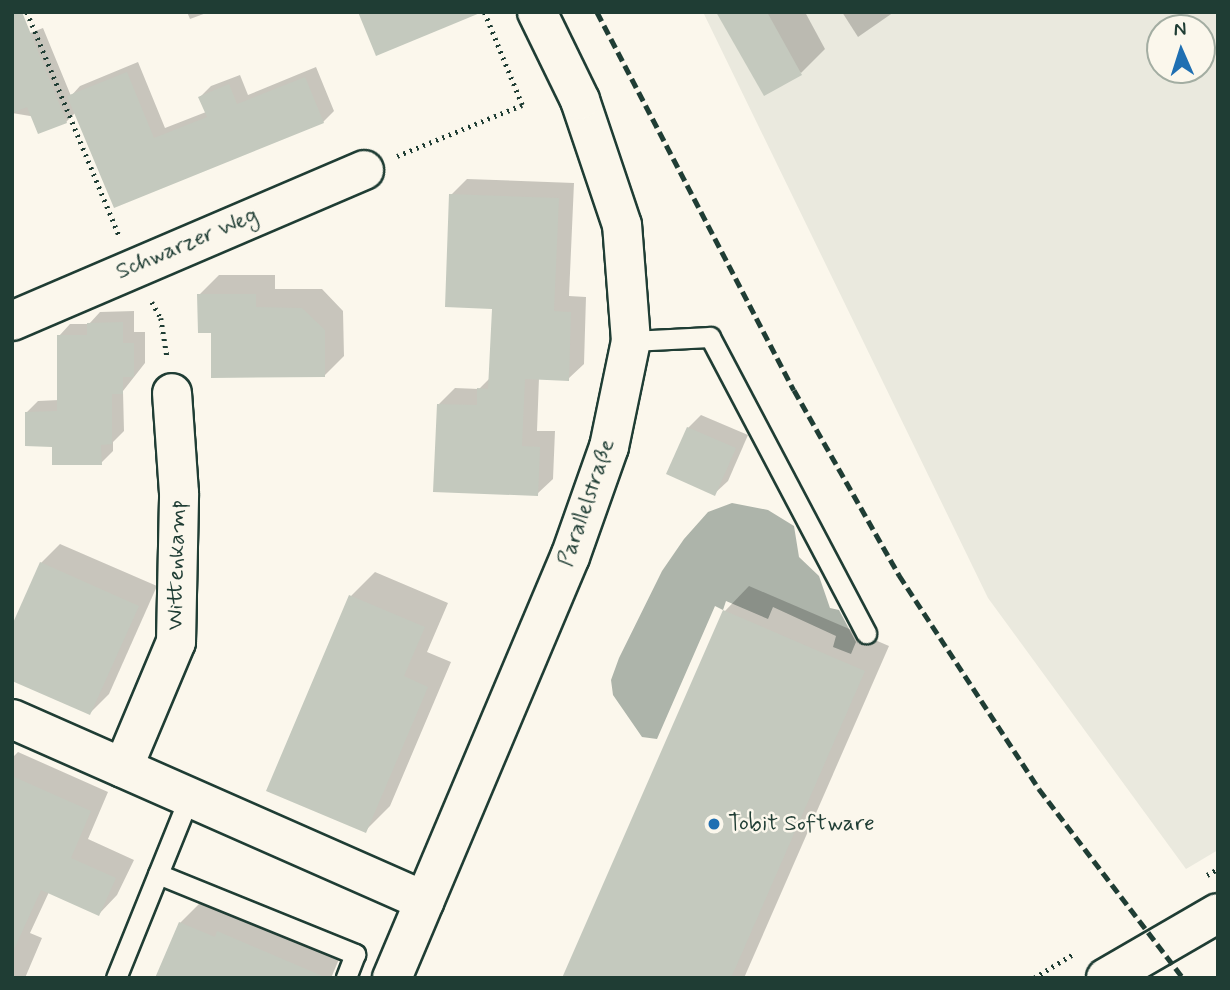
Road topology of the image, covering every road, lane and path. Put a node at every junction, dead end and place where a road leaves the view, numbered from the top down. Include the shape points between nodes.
1 (27, 12) edge
2 (484, 12) edge
3 (537, 12) edge
4 (364, 170) joint
5 (132, 267) junction
6 (12, 321) edge
7 (631, 341) junction
8 (172, 393) joint
9 (866, 633) dead end
10 (12, 719) edge
11 (122, 768) junction
12 (189, 797) junction
13 (158, 874) junction
14 (425, 901) junction
15 (1218, 913) edge
16 (116, 978) edge
17 (346, 978) edge
18 (392, 978) edge
19 (1106, 978) edge

1 - 5 path
2 - 4 path via 522,105
3 - 7 street, Parallelstraße via 580,100 622,225
4 - 5 street, Schwarzer Weg
5 - 6 street, Schwarzer Weg
5 - 8 path via 161,318
7 - 9 lane via 709,337
7 - 14 street, Parallelstraße via 609,447 570,557
8 - 11 street, Wittenkamp via 179,493 176,642
10 - 11 street
11 - 12 street
12 - 13 lane
12 - 14 street
13 - 16 lane
13 - 17 lane via 355,954
14 - 18 street, Parallelstraße
15 - 19 street

